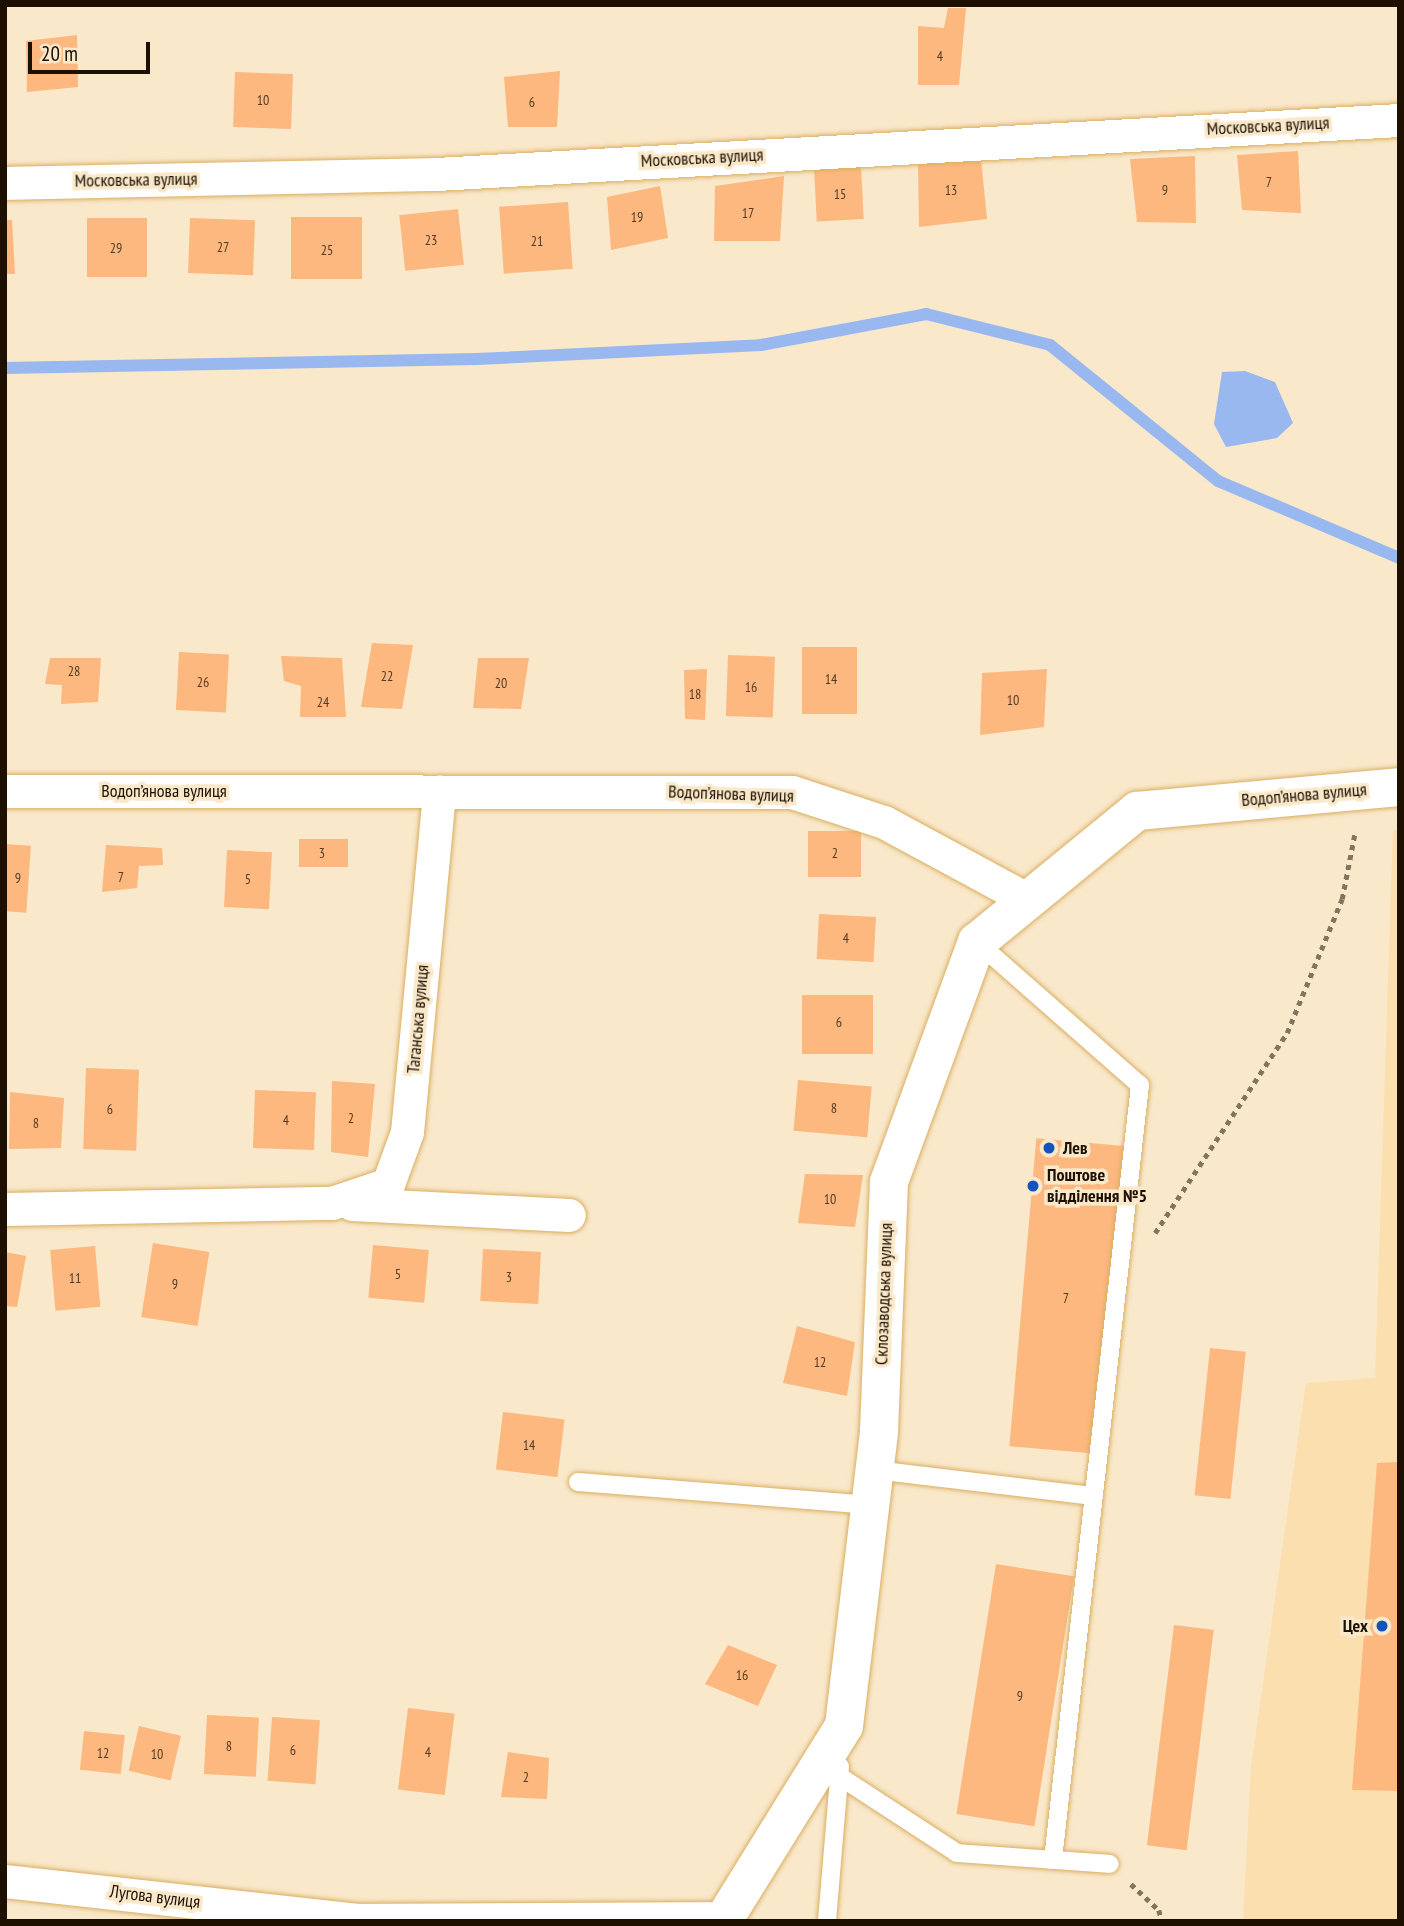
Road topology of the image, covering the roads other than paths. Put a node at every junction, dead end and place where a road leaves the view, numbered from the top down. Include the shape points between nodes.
1 (1399, 120) edge
2 (5, 183) edge
3 (1399, 787) edge
4 (5, 791) edge
5 (439, 791) junction
6 (1028, 900) junction
7 (977, 942) junction
8 (332, 1203) junction
9 (5, 1209) edge
10 (569, 1216) dead end
11 (578, 1482) dead end
12 (873, 1488) junction
13 (1093, 1496) junction
14 (844, 1726) junction
15 (839, 1776) junction
16 (1053, 1860) junction
17 (1110, 1864) road end
18 (5, 1881) edge
19 (724, 1919) edge
20 (827, 1921) edge

1 - 2 street, Московська вулиця via 436,174
3 - 6 street, Водоп’янова вулиця via 1137,811
4 - 5 street, Водоп’янова вулиця
5 - 6 street, Водоп’янова вулиця via 792,792 884,822
5 - 8 street, Таганська вулиця via 407,1132 388,1184
6 - 7 street
7 - 12 street, Склозаводська вулиця via 889,1182
7 - 13 lane via 1139,1085
8 - 9 street, Таганська вулиця
8 - 10 street, Таганська вулиця
11 - 12 lane
12 - 13 lane
12 - 14 street, Склозаводська вулиця
13 - 16 lane
14 - 15 lane, Склозаводська вулиця
14 - 19 street, Склозаводська вулиця
15 - 16 lane via 957,1853
15 - 20 lane, Склозаводська вулиця
16 - 17 lane
18 - 19 street, Лугова вулиця via 359,1920

